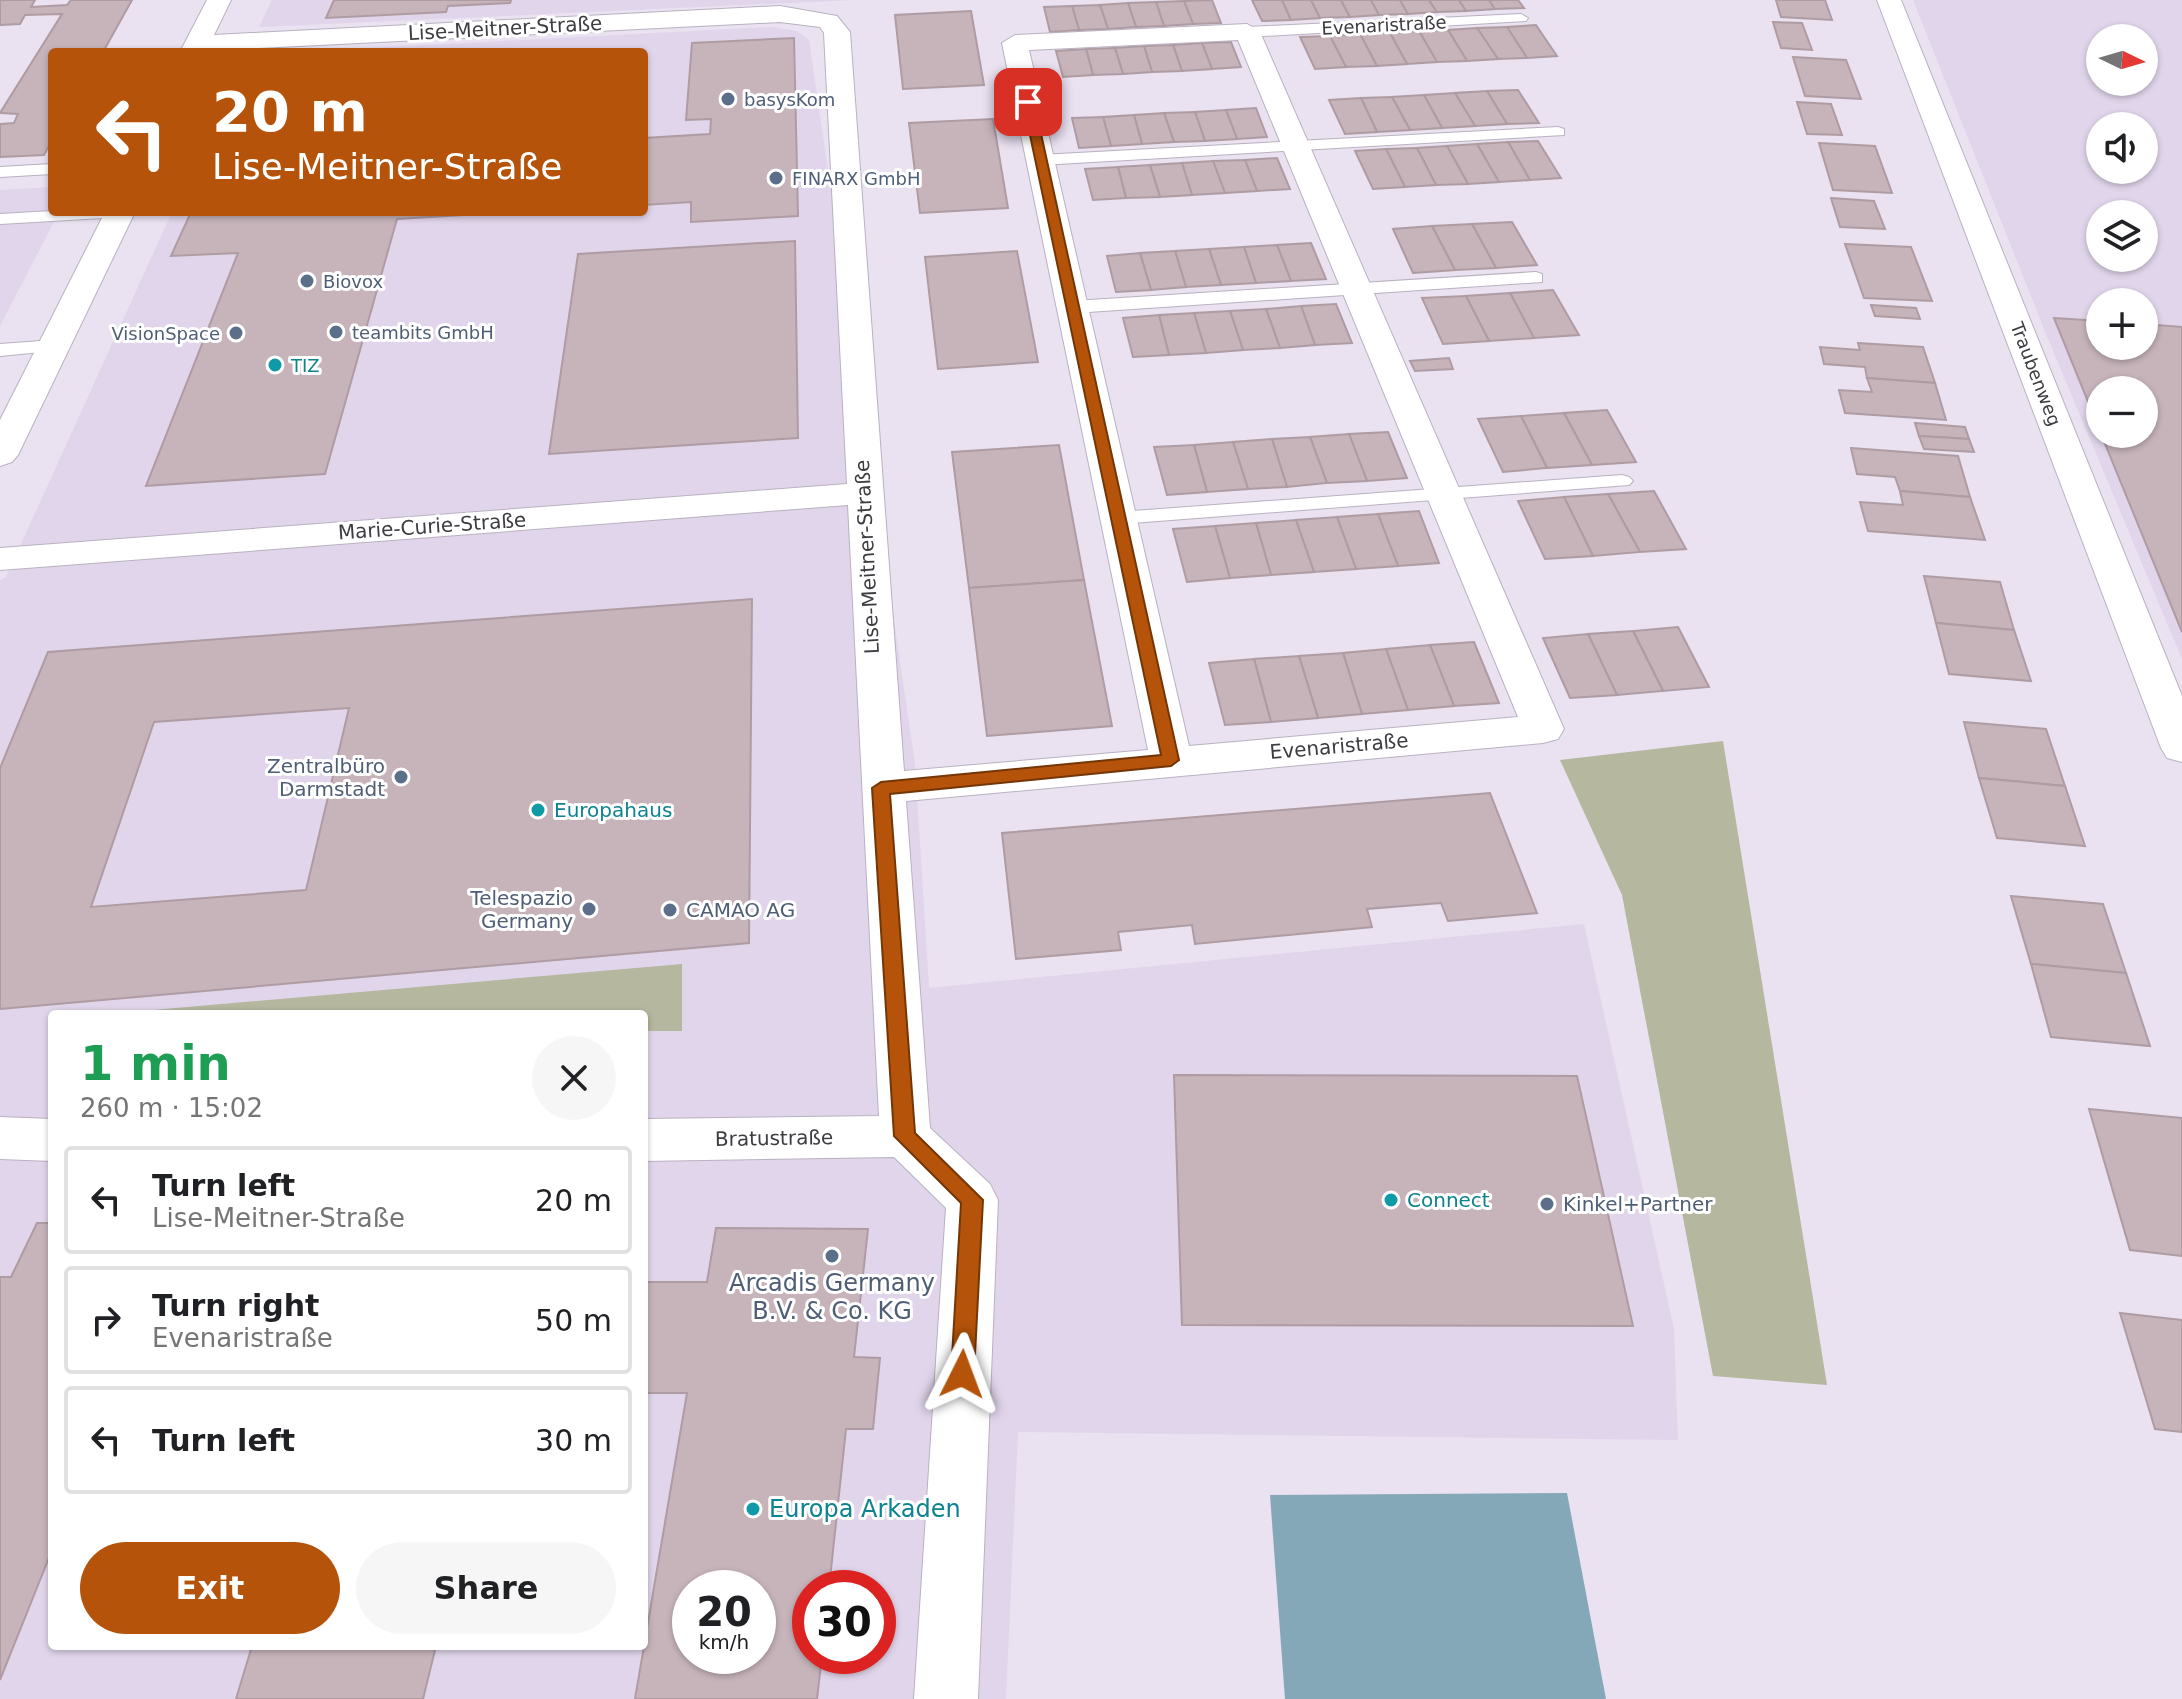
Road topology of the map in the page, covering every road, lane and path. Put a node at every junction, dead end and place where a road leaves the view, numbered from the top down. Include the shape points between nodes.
1 (219, 0) edge
2 (1889, 0) edge
3 (1521, 18) dead end
4 (1247, 32) junction
5 (195, 48) edge
6 (1558, 132) dead end
7 (1296, 146) junction
8 (1040, 160) junction
9 (48, 169) edge
10 (0, 172) edge
11 (51, 216) edge
12 (118, 216) edge
13 (0, 219) edge
14 (1536, 278) dead end
15 (1356, 289) junction
16 (1073, 307) junction
17 (55, 346) junction
18 (0, 350) edge
19 (0, 455) edge
20 (1622, 481) dead end
21 (864, 493) junction
22 (1443, 494) junction
23 (1119, 518) junction
24 (0, 559) edge
25 (2182, 748) edge
26 (1171, 760) junction
27 (881, 788) junction
28 (905, 1136) junction
29 (0, 1138) edge
30 (48, 1140) edge
31 (648, 1140) edge
32 (946, 1699) edge

1 - 5 street
2 - 25 street, Traubenweg
3 - 4 lane, Evenaristraße
4 - 7 street, Evenaristraße
4 - 8 street, Evenaristraße via 1015,43
5 - 21 street, Lise-Meitner-Straße via 780,14 828,21 837,32
6 - 7 lane
7 - 8 lane
7 - 15 street, Evenaristraße
8 - 16 street
9 - 10 lane
11 - 13 lane
12 - 17 street
14 - 15 lane
15 - 16 lane
15 - 22 street, Evenaristraße
16 - 23 street
17 - 18 lane
17 - 19 street
20 - 22 lane
21 - 24 street, Marie-Curie-Straße
21 - 27 street, Lise-Meitner-Straße
22 - 23 lane
22 - 26 street, Evenaristraße via 1543,729
23 - 26 street
26 - 27 street, Evenaristraße
27 - 28 street, Lise-Meitner-Straße
28 - 31 street, Bratustraße
28 - 32 street via 972,1200
29 - 30 street

